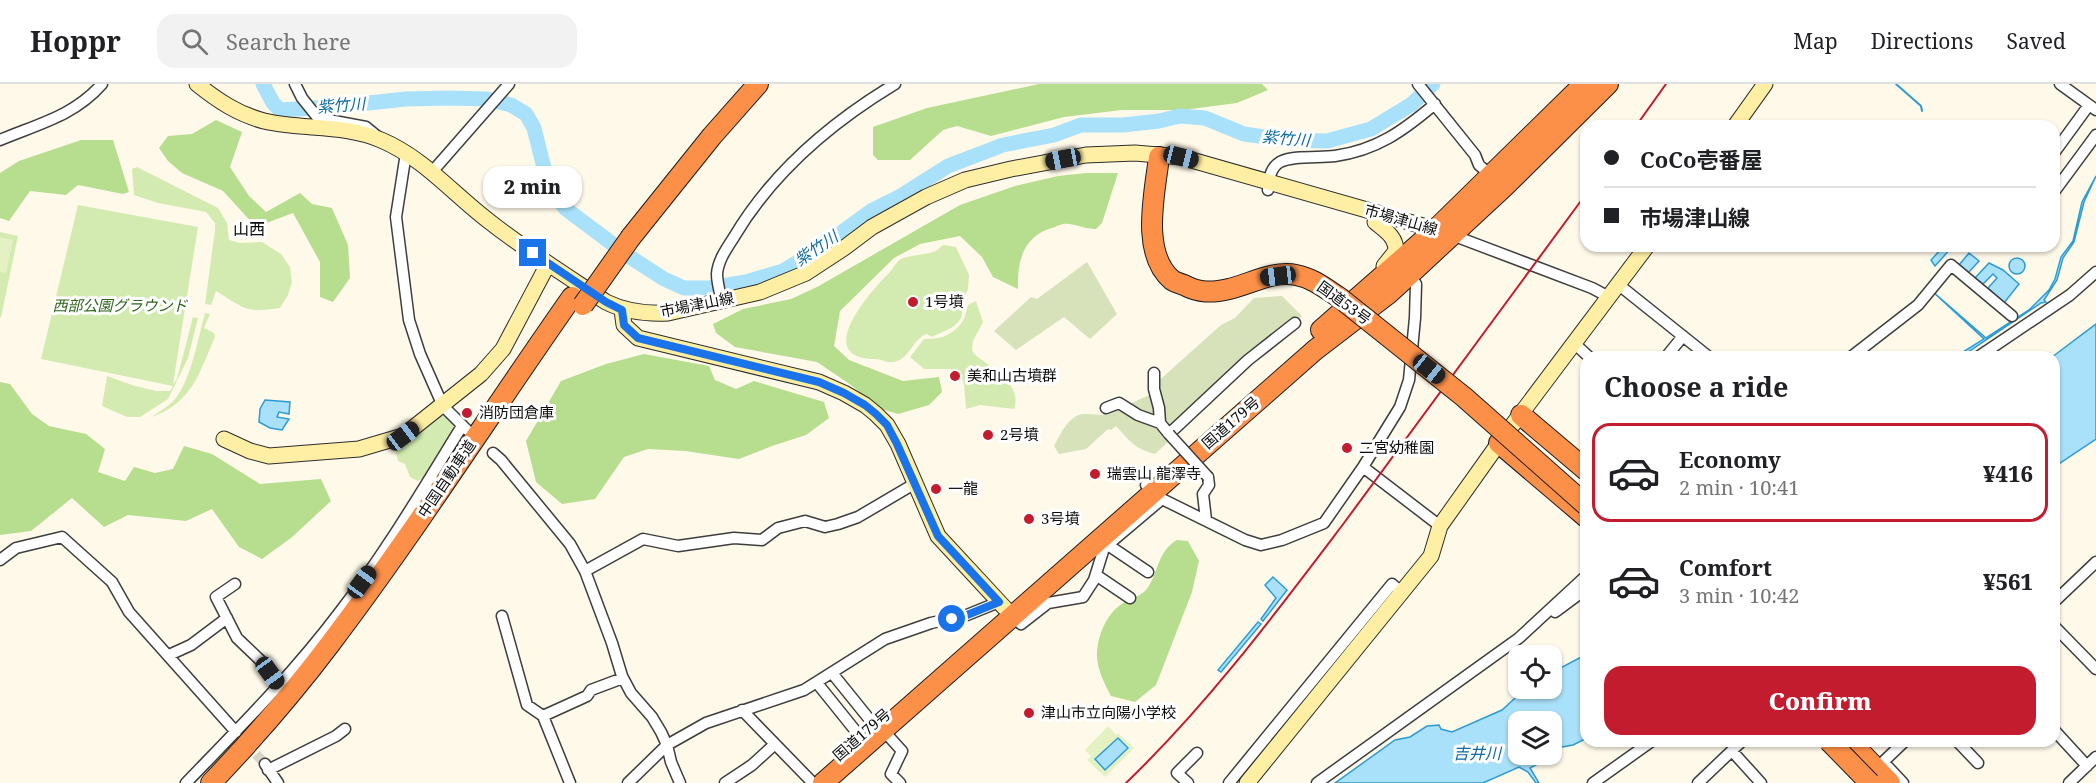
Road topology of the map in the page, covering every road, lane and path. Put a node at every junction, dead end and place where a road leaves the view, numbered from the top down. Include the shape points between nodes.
1 (102, 84) edge
2 (197, 84) edge
3 (295, 84) edge
4 (509, 84) edge
5 (740, 84) edge
6 (758, 84) edge
7 (895, 84) edge
8 (1418, 84) edge
9 (1584, 84) edge
10 (1608, 84) edge
11 (1765, 84) edge
12 (2063, 85) edge
13 (1432, 100) junction
14 (2092, 108) edge
15 (1738, 120) edge
16 (2096, 135) edge
17 (0, 140) edge
18 (380, 140) junction
19 (2060, 146) edge
20 (406, 153) junction
21 (1160, 156) junction
22 (432, 172) junction
23 (1498, 181) junction
24 (2060, 184) edge
25 (1268, 186) junction
26 (1376, 222) junction
27 (626, 233) junction
28 (1438, 234) junction
29 (1643, 252) edge
30 (548, 264) junction
31 (1403, 268) junction
32 (2096, 272) edge
33 (1614, 291) junction
34 (1361, 294) junction
35 (721, 297) junction
36 (578, 301) junction
37 (622, 310) junction
38 (2012, 316) dead end
39 (1295, 323) dead end
40 (1683, 336) junction
41 (1574, 344) junction
42 (1582, 351) edge
43 (1671, 351) edge
44 (1702, 351) edge
45 (1859, 351) edge
46 (1987, 351) edge
47 (1154, 373) dead end
48 (443, 406) junction
49 (1106, 408) dead end
50 (1521, 414) junction
51 (1160, 423) junction
52 (1170, 434) junction
53 (224, 439) dead end
54 (1499, 443) junction
55 (493, 453) dead end
56 (1580, 465) edge
57 (1363, 467) junction
58 (914, 484) junction
59 (1154, 492) junction
60 (1580, 500) edge
61 (1580, 512) edge
62 (1206, 520) junction
63 (1440, 526) junction
64 (1108, 545) junction
65 (0, 560) edge
66 (2096, 562) edge
67 (585, 571) junction
68 (1148, 572) dead end
69 (1096, 575) junction
70 (1580, 582) edge
71 (235, 584) dead end
72 (1580, 594) edge
73 (2060, 596) edge
74 (1130, 598) dead end
75 (1006, 610) junction
76 (502, 616) dead end
77 (1544, 616) junction
78 (226, 618) junction
79 (2060, 632) edge
80 (169, 655) junction
81 (2096, 669) edge
82 (832, 674) junction
83 (623, 678) junction
84 (817, 683) junction
85 (280, 686) junction
86 (742, 711) junction
87 (543, 716) junction
88 (870, 728) junction
89 (345, 729) dead end
90 (236, 732) junction
91 (2060, 737) edge
92 (775, 744) junction
93 (667, 745) junction
94 (1644, 747) edge
95 (1736, 747) edge
96 (1836, 747) edge
97 (1837, 747) edge
98 (1856, 747) edge
99 (1869, 747) edge
100 (1899, 747) edge
101 (1963, 747) edge
102 (1732, 751) junction
103 (1197, 753) dead end
104 (2096, 757) edge
105 (1883, 762) junction
106 (1978, 763) dead end
107 (2087, 766) junction
108 (1243, 780) edge
109 (814, 782) edge
110 (186, 783) edge
111 (211, 783) edge
112 (229, 783) edge
113 (278, 783) edge
114 (570, 783) edge
115 (628, 783) edge
116 (680, 783) edge
117 (725, 783) edge
118 (900, 783) edge
119 (1188, 783) edge
120 (1229, 783) edge
121 (1317, 783) edge
122 (1593, 783) edge
123 (1698, 783) edge
124 (1761, 783) edge
125 (1861, 783) edge
126 (1870, 783) edge
127 (1890, 783) edge
128 (1903, 783) edge
129 (2069, 783) edge

1 - 17 street via 69,112
2 - 18 street, 市場津山線 via 219,102 266,121 332,128
3 - 18 street via 318,118 366,127
4 - 22 street
5 - 27 highway, 中国自動車道 via 674,161
6 - 27 highway, 中国自動車道
7 - 35 street via 868,100 789,165 749,212 721,259 717,274
8 - 13 street
9 - 23 highway, 国道179号
10 - 23 highway, 国道179号
11 - 15 street
12 - 14 street
13 - 23 street via 1479,165
13 - 25 street via 1394,136 1374,146 1334,156 1286,159 1272,169
14 - 19 street
16 - 24 street
18 - 20 street, 市場津山線
20 - 22 street, 市場津山線
20 - 48 street via 396,217 404,292 420,354
21 - 25 street, 市場津山線 via 1181,157
21 - 35 street, 市場津山線 via 1086,155 965,180 880,222 806,273 760,292
21 - 60 highway, 国道53号, bridge via 1152,234 1157,258 1172,279 1198,292 1293,274 1310,279 1340,298 1464,397
22 - 30 street, 市場津山線
23 - 28 highway, 国道179号
25 - 26 street, 市場津山線
25 - 28 street, 市場津山線
26 - 28 street, 市場津山線
26 - 34 street via 1394,238 1396,252
27 - 36 highway, 中国自動車道, bridge
28 - 31 highway, 国道179号
28 - 31 highway, 国道179号
28 - 33 street via 1592,288
29 - 33 street
30 - 37 street, 市場津山線
30 - 48 street via 503,349
31 - 34 highway, 国道179号
31 - 57 street via 1416,284 1409,380 1400,407
31 - 59 highway, 国道179号
32 - 46 street via 2070,295
33 - 40 street
33 - 41 street
34 - 59 highway, 国道179号
35 - 37 street, 市場津山線 via 668,313
36 - 111 highway, 中国自動車道 via 329,645
36 - 112 highway, 中国自動車道 via 385,591 290,714
37 - 58 street via 624,325 638,338 819,382 865,405 887,425
38 - 45 street via 1951,265 1918,305
39 - 52 street via 1248,360
40 - 43 street
40 - 44 street
41 - 42 street
41 - 50 street
47 - 51 street
48 - 53 street via 403,436 359,448 269,456
48 - 85 street via 465,428 385,550
49 - 51 street via 1119,402
50 - 54 street
50 - 56 highway
51 - 52 street
52 - 62 street, bridge via 1208,477 1209,485 1203,494
54 - 61 highway
54 - 63 street
55 - 67 street via 570,544
57 - 62 street via 1324,523 1282,540 1262,545
57 - 63 street
58 - 67 street via 858,517 838,524 825,527 805,521 778,528 762,540 734,538 678,546 643,539
58 - 75 street via 938,536
59 - 62 street
59 - 64 street
59 - 75 highway, 国道179号
63 - 108 street via 1431,556 1324,677
64 - 68 street
64 - 69 street
65 - 80 street via 16,548 62,537 112,582 129,612
66 - 73 street
67 - 83 street
69 - 74 street
69 - 75 street via 1083,597 1048,603 1021,624
70 - 77 street
71 - 78 street via 216,597
72 - 77 street
75 - 82 street via 931,622 885,639
75 - 88 highway, 国道179号
76 - 87 street via 527,705
77 - 121 street
78 - 80 street via 191,645
78 - 85 street via 237,638
79 - 81 street
80 - 90 street
82 - 84 street
82 - 88 street
83 - 87 street
83 - 93 street
84 - 86 street
84 - 88 street
85 - 90 street
86 - 92 street
86 - 93 street via 706,723
87 - 114 street
88 - 109 highway, 国道179号
88 - 118 street via 903,751 891,774
89 - 113 street via 266,767
90 - 110 street
91 - 107 street
92 - 109 street
92 - 117 street
93 - 115 street
93 - 116 street
94 - 122 street
95 - 102 street
96 - 125 street
97 - 126 highway, bridge
98 - 127 highway
99 - 105 street
100 - 105 street
101 - 106 street
102 - 123 street
102 - 124 street
103 - 119 street via 1177,773
104 - 107 street
105 - 128 street
107 - 129 street
108 - 120 street

